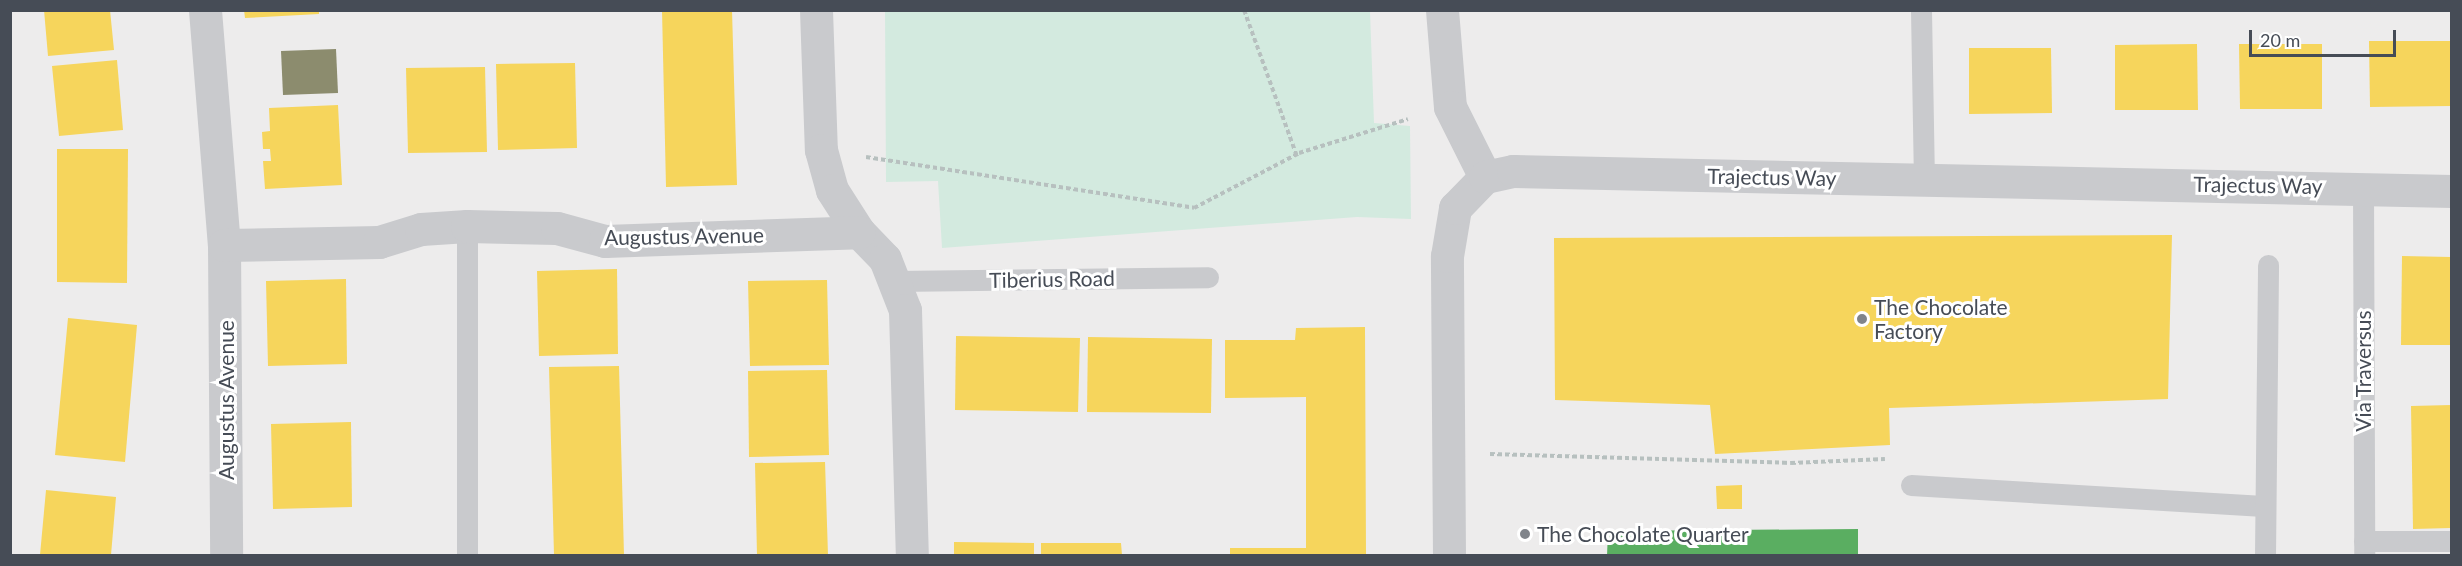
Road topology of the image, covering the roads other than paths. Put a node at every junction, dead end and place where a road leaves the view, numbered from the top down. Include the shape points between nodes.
1 (204, 10) edge
2 (816, 10) edge
3 (1442, 10) edge
4 (1921, 10) edge
5 (1485, 177) junction
6 (1924, 179) junction
7 (2363, 187) junction
8 (2451, 191) edge
9 (467, 226) junction
10 (859, 232) junction
11 (224, 244) junction
12 (2268, 264) dead end
13 (1208, 277) dead end
14 (895, 281) junction
15 (1911, 485) road end
16 (2264, 506) junction
17 (2451, 541) edge
18 (2364, 548) edge
19 (226, 555) edge
20 (467, 555) edge
21 (912, 555) edge
22 (1449, 555) edge
23 (2265, 555) edge

1 - 11 street, Augustus Avenue
2 - 10 street via 821,150 831,190
3 - 5 street via 1443,76 1450,106
4 - 6 lane
5 - 6 street, Trajectus Way via 1513,171
5 - 22 street via 1455,208 1447,256
6 - 7 street, Trajectus Way
7 - 8 street, Trajectus Way
7 - 18 lane, Via Traversus
9 - 10 street, Augustus Avenue via 557,228 605,241
9 - 11 street, Augustus Avenue via 421,230 379,242
9 - 20 lane
10 - 14 street via 885,259
11 - 19 street, Augustus Avenue
12 - 16 lane
13 - 14 lane, Tiberius Road
14 - 21 street via 905,310
15 - 16 lane
16 - 23 lane
17 - 18 lane

